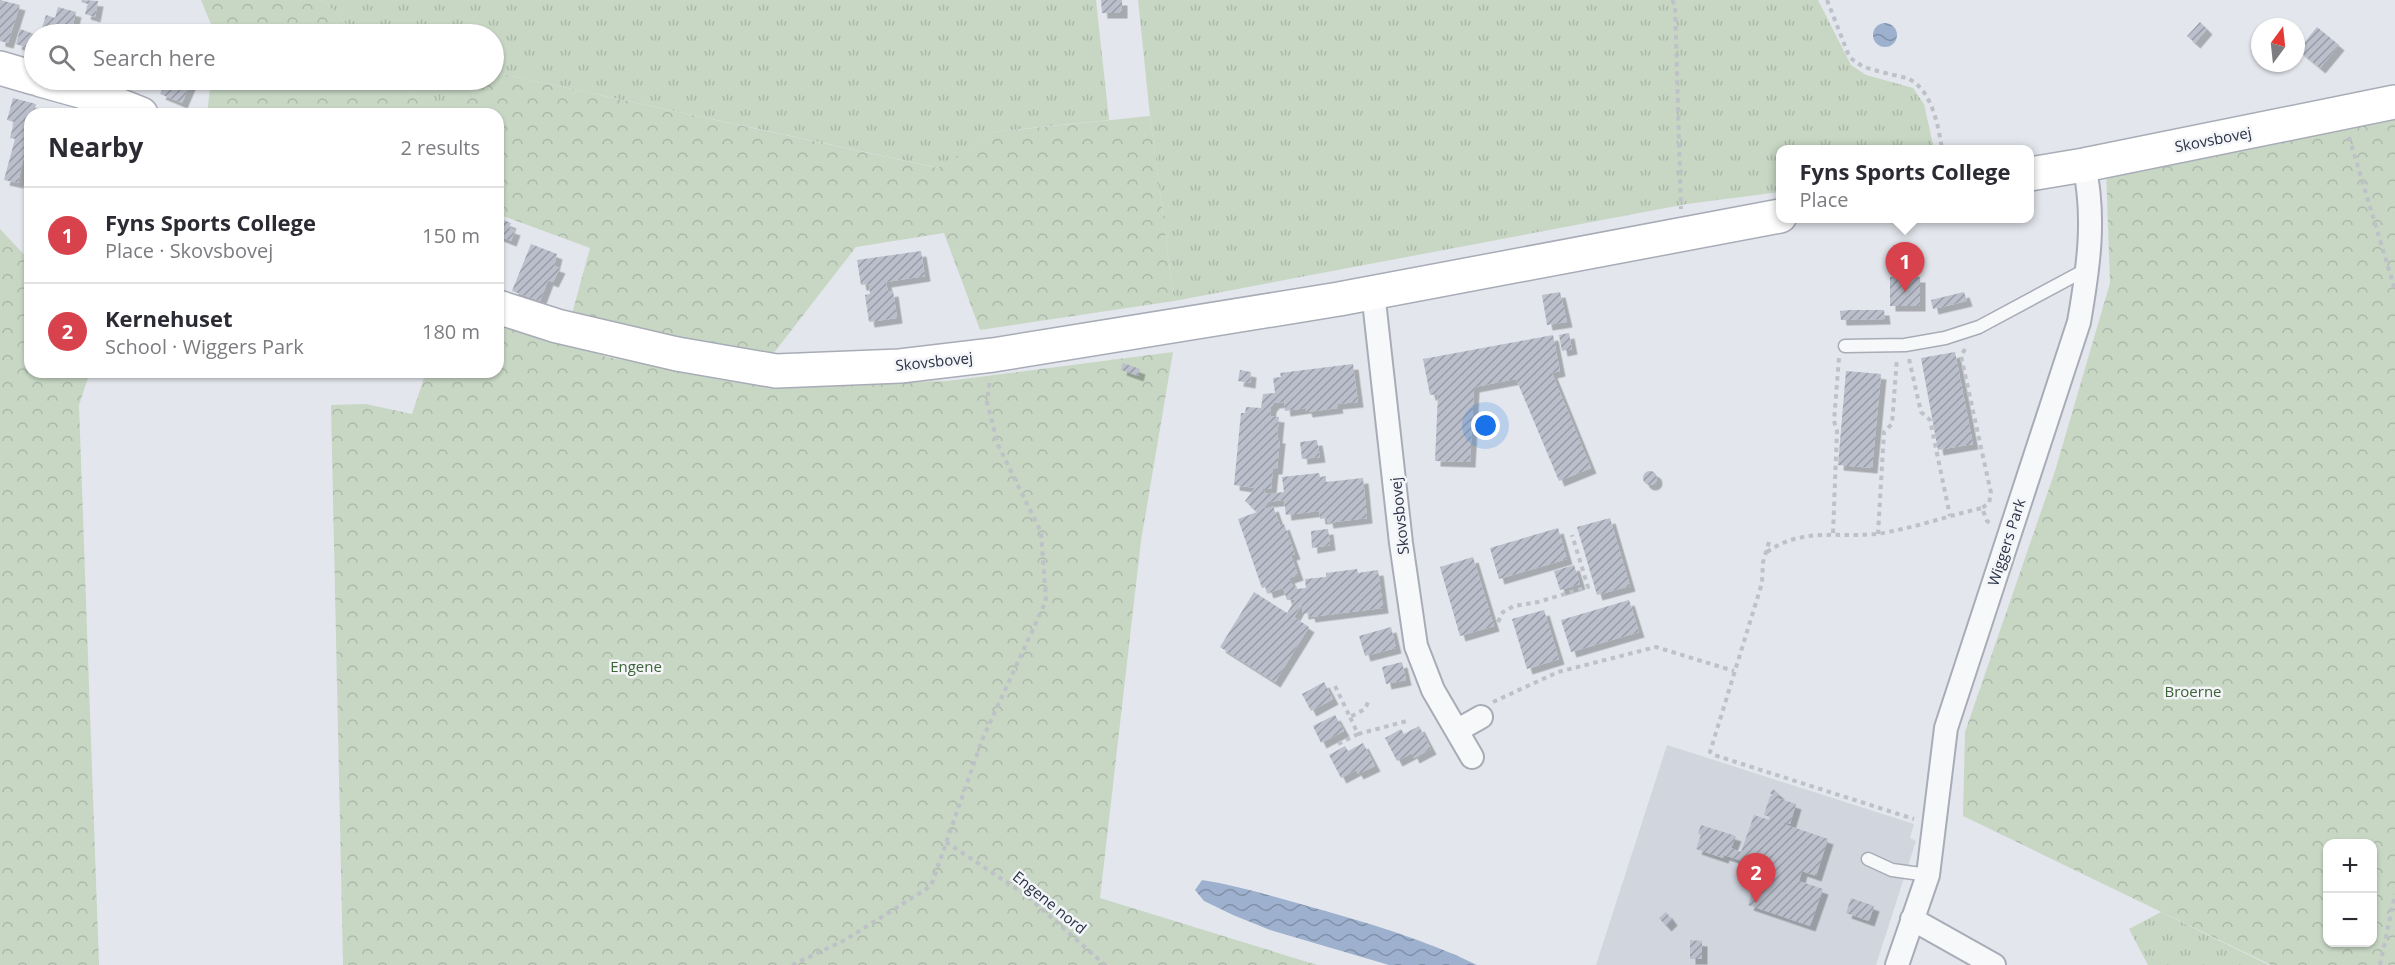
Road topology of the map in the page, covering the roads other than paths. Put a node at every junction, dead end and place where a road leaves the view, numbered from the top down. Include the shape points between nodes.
1 (0, 68) edge
2 (24, 75) edge
3 (77, 90) edge
4 (2395, 102) edge
5 (126, 108) edge
6 (2084, 165) junction
7 (2034, 173) edge
8 (1776, 217) edge
9 (2088, 268) junction
10 (1373, 292) junction
11 (504, 309) edge
12 (1845, 346) road end
13 (1481, 717) road end
14 (1458, 730) junction
15 (1472, 757) dead end
16 (1868, 859) dead end
17 (1928, 875) junction
18 (1912, 919) junction
19 (1897, 965) edge
20 (1994, 965) edge

1 - 2 street
3 - 5 street
4 - 6 street, Skovsbovej
6 - 7 street, Skovsbovej
6 - 9 street, Wiggers Park via 2091,199
8 - 10 street, Skovsbovej
9 - 12 lane via 1965,332 1902,345
9 - 17 street, Wiggers Park via 2079,322 1946,728
10 - 11 street, Skovsbovej via 993,355 900,366 776,371 677,354 557,326
10 - 14 street, Skovsbovej via 1416,646 1431,685
13 - 14 street
14 - 15 street, Skovsbovej
16 - 17 lane via 1892,870
17 - 18 street, Wiggers Park
18 - 19 street, Wiggers Park
18 - 20 street

